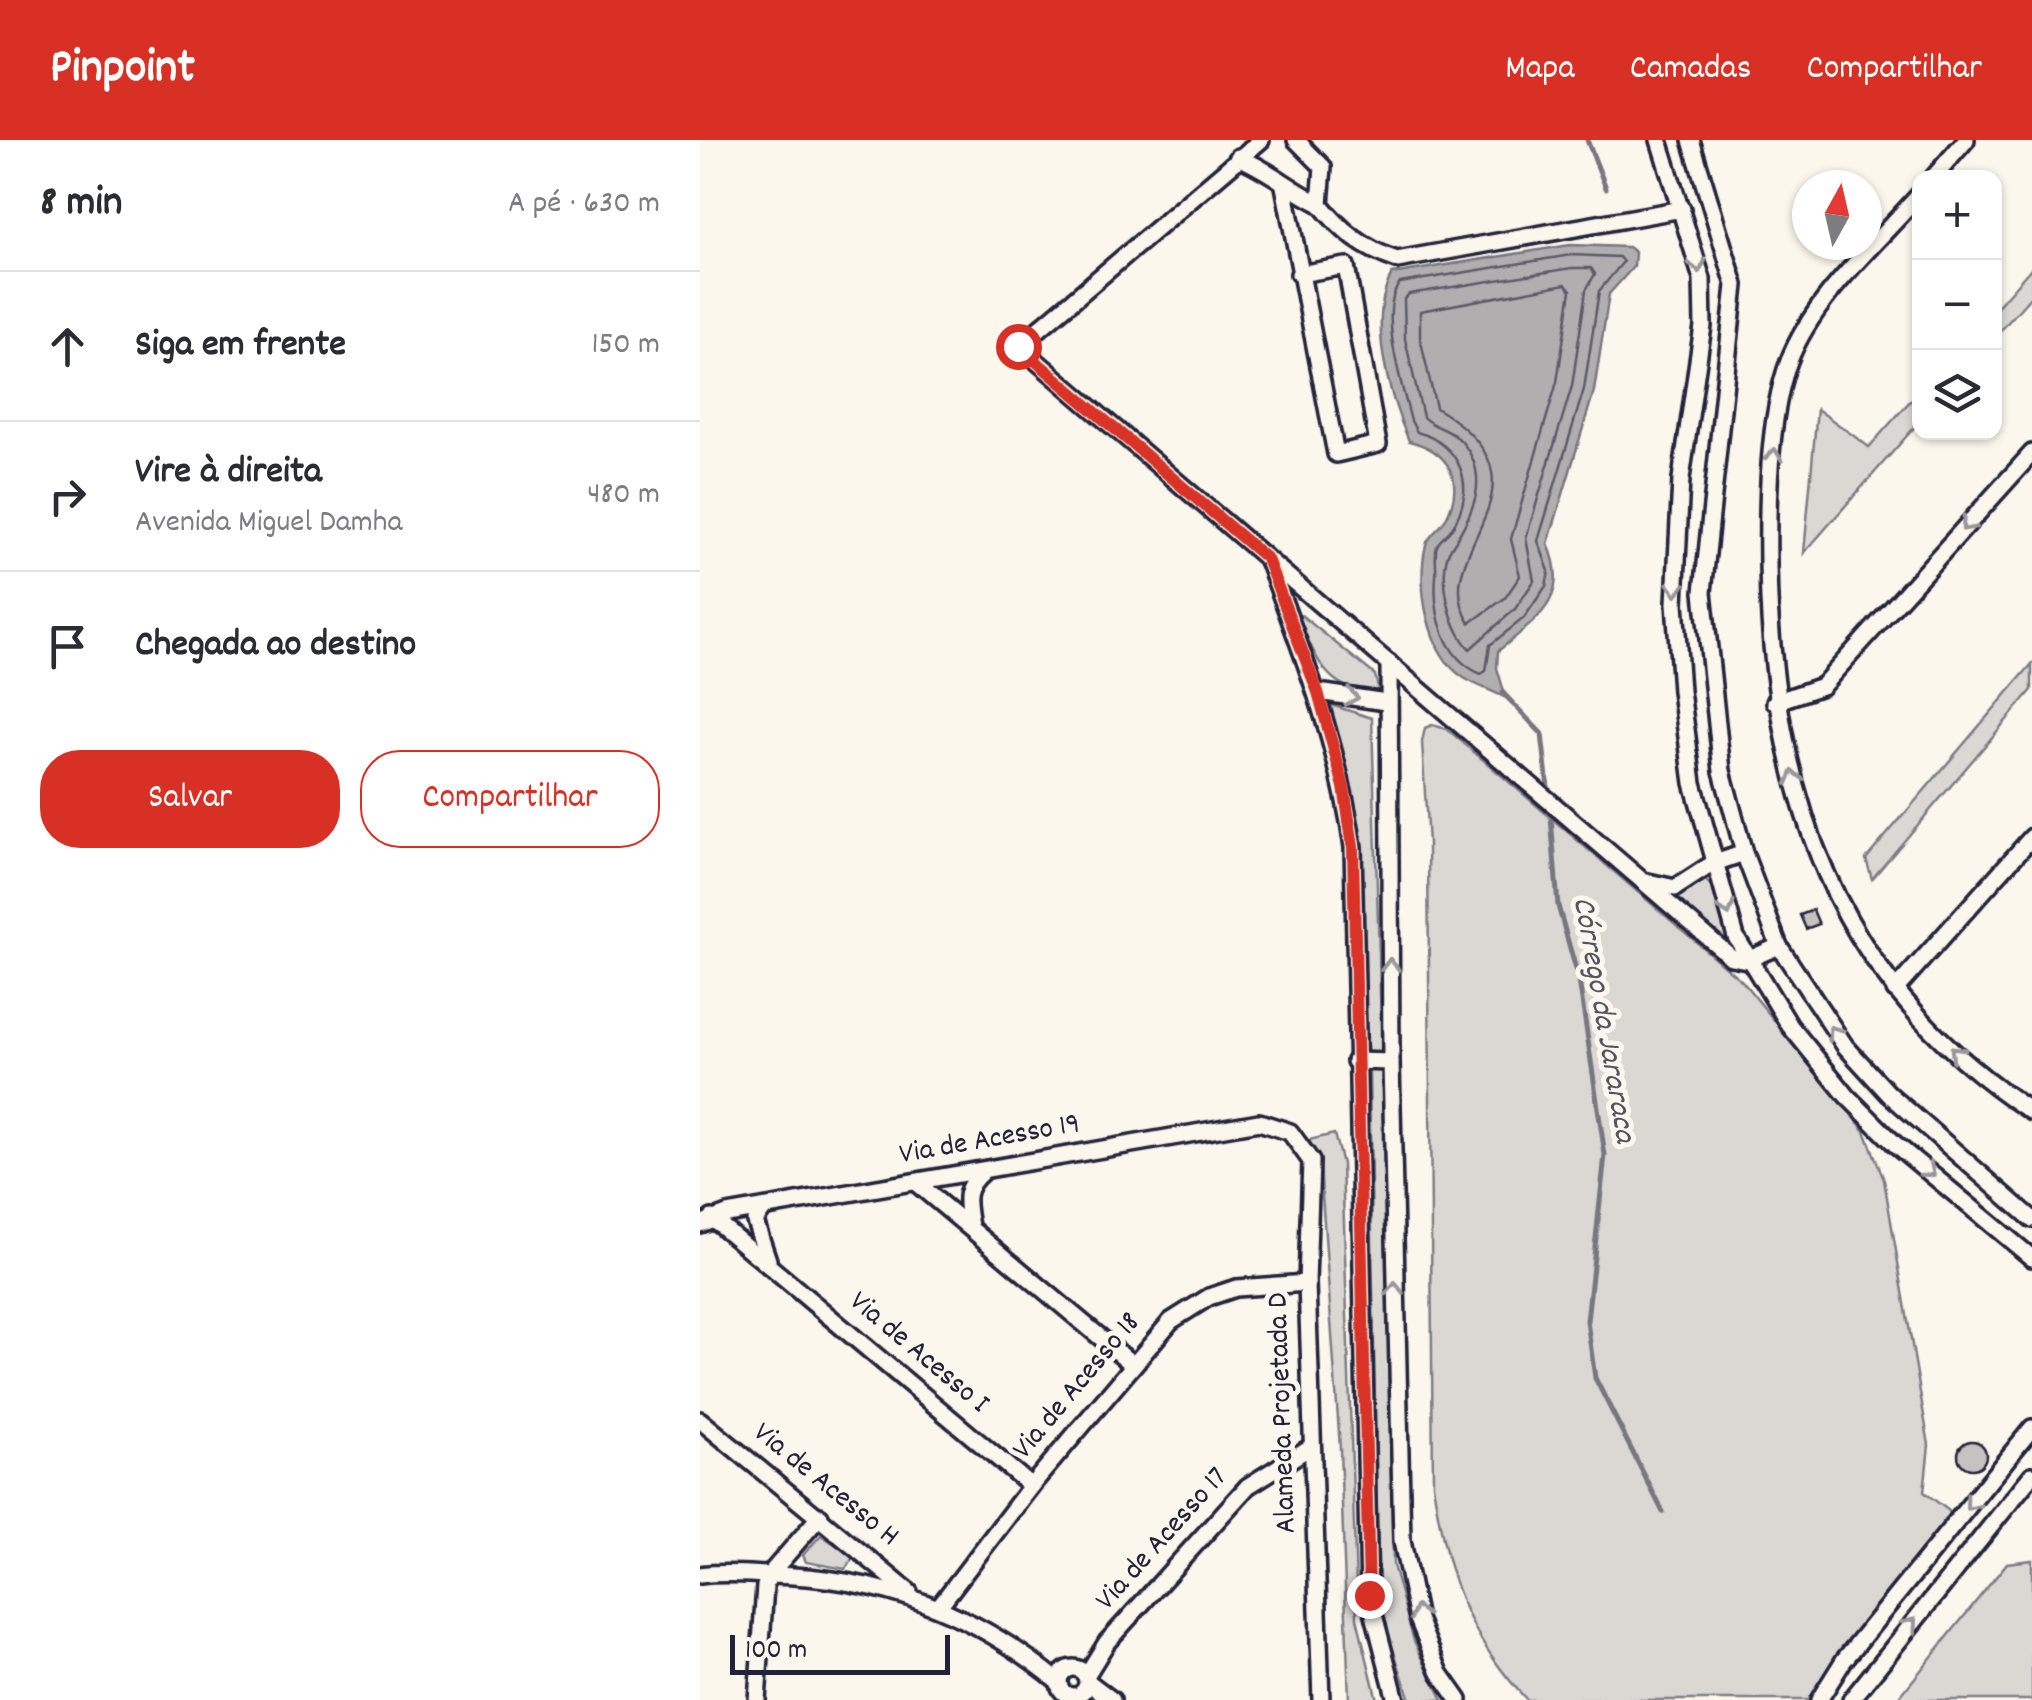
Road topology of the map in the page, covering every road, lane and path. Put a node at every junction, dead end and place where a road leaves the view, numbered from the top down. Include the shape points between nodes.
1 (1238, 140) edge
2 (1261, 140) edge
3 (1296, 140) edge
4 (1659, 140) edge
5 (1691, 140) edge
6 (1966, 140) edge
7 (1238, 157) junction
8 (1941, 170) edge
9 (1702, 178) junction
10 (1284, 186) junction
11 (1674, 188) junction
12 (1912, 203) edge
13 (1320, 204) junction
14 (1682, 209) junction
15 (1714, 219) junction
16 (1688, 227) junction
17 (1299, 274) junction
18 (2032, 453) edge
19 (1267, 559) junction
20 (1389, 663) junction
21 (1318, 692) junction
22 (1386, 702) junction
23 (1775, 702) junction
24 (2032, 837) edge
25 (1744, 853) junction
26 (1712, 864) junction
27 (1644, 881) junction
28 (1779, 946) junction
29 (1747, 960) junction
30 (1895, 990) junction
31 (1355, 1062) junction
32 (1391, 1062) junction
33 (2032, 1112) edge
34 (1290, 1132) joint
35 (984, 1170) junction
36 (915, 1182) junction
37 (763, 1208) junction
38 (2032, 1219) edge
39 (706, 1221) edge
40 (970, 1226) junction
41 (2032, 1258) edge
42 (770, 1264) junction
43 (1307, 1284) junction
44 (1131, 1363) junction
45 (700, 1420) edge
46 (2032, 1428) edge
47 (1312, 1446) junction
48 (2032, 1475) edge
49 (1030, 1486) junction
50 (820, 1516) junction
51 (700, 1575) edge
52 (769, 1575) junction
53 (914, 1596) junction
54 (940, 1605) junction
55 (1073, 1687) edge
56 (757, 1700) edge
57 (1112, 1700) edge
58 (1321, 1700) edge
59 (1396, 1700) edge
60 (1458, 1700) edge
61 (1819, 1700) edge
62 (1851, 1700) edge

1 - 7 street
2 - 7 street
3 - 13 street via 1323,167
4 - 11 street
5 - 9 street
6 - 8 street
7 - 10 street via 1266,168
7 - 19 street via 1018,346
9 - 11 street
9 - 15 street
10 - 13 street
10 - 17 street
11 - 14 street
23 -> 12 street via 1767,512 1790,360 1834,292
13 - 14 street via 1373,252 1398,260
14 - 16 street
15 - 16 street
15 - 25 street via 1735,285 1703,592 1722,771
16 -> 26 street via 1702,278 1703,326 1681,478 1674,603 1693,783
17 - 17 street via 1346,266 1378,444 1336,454
18 -> 23 street via 1822,686
19 - 20 street
19 - 21 street
20 - 22 street
20 - 27 street
21 -> 22 street
21 - 31 street via 1353,847
32 -> 22 street
30 -> 23 street via 1825,873 1806,826
24 - 30 street
25 - 26 street
25 - 28 street
26 - 27 street via 1675,888
26 -> 29 street
27 - 29 street via 1730,957
28 - 29 street
38 -> 28 street via 1889,1094 1845,1046
29 -> 41 street via 1808,1052 1847,1096
33 -> 30 street via 1982,1080
31 - 32 street
31 - 59 street via 1369,1595
60 -> 32 street via 1418,1619 1402,1541
34 - 35 street, Via de Acesso 19 via 1258,1122
34 - 43 street, Alameda Projetada D via 1311,1161
35 - 36 street, Via de Acesso 19
35 - 40 street via 965,1197
36 - 37 street, Via de Acesso 19
36 - 40 street
37 - 39 street, Via de Acesso 19
37 - 42 street via 756,1237
39 - 42 street, Via de Acesso I
40 - 44 street
42 - 49 street, Via de Acesso I
43 - 44 street, Via de Acesso 18 via 1236,1288 1210,1297 1170,1322
43 - 47 street, Alameda Projetada D
44 - 49 street, Via de Acesso 18
45 - 50 street, Via de Acesso H
46 -> 61 street
47 - 55 street, Via de Acesso 17 via 1248,1486
47 - 58 street, Alameda Projetada D
62 -> 48 street
49 - 54 street, Via de Acesso 18
50 - 52 street
50 - 53 street, Via de Acesso H
51 - 52 street
52 - 53 street via 857,1581
52 - 56 street
53 - 54 street
54 - 55 street
55 - 57 street

